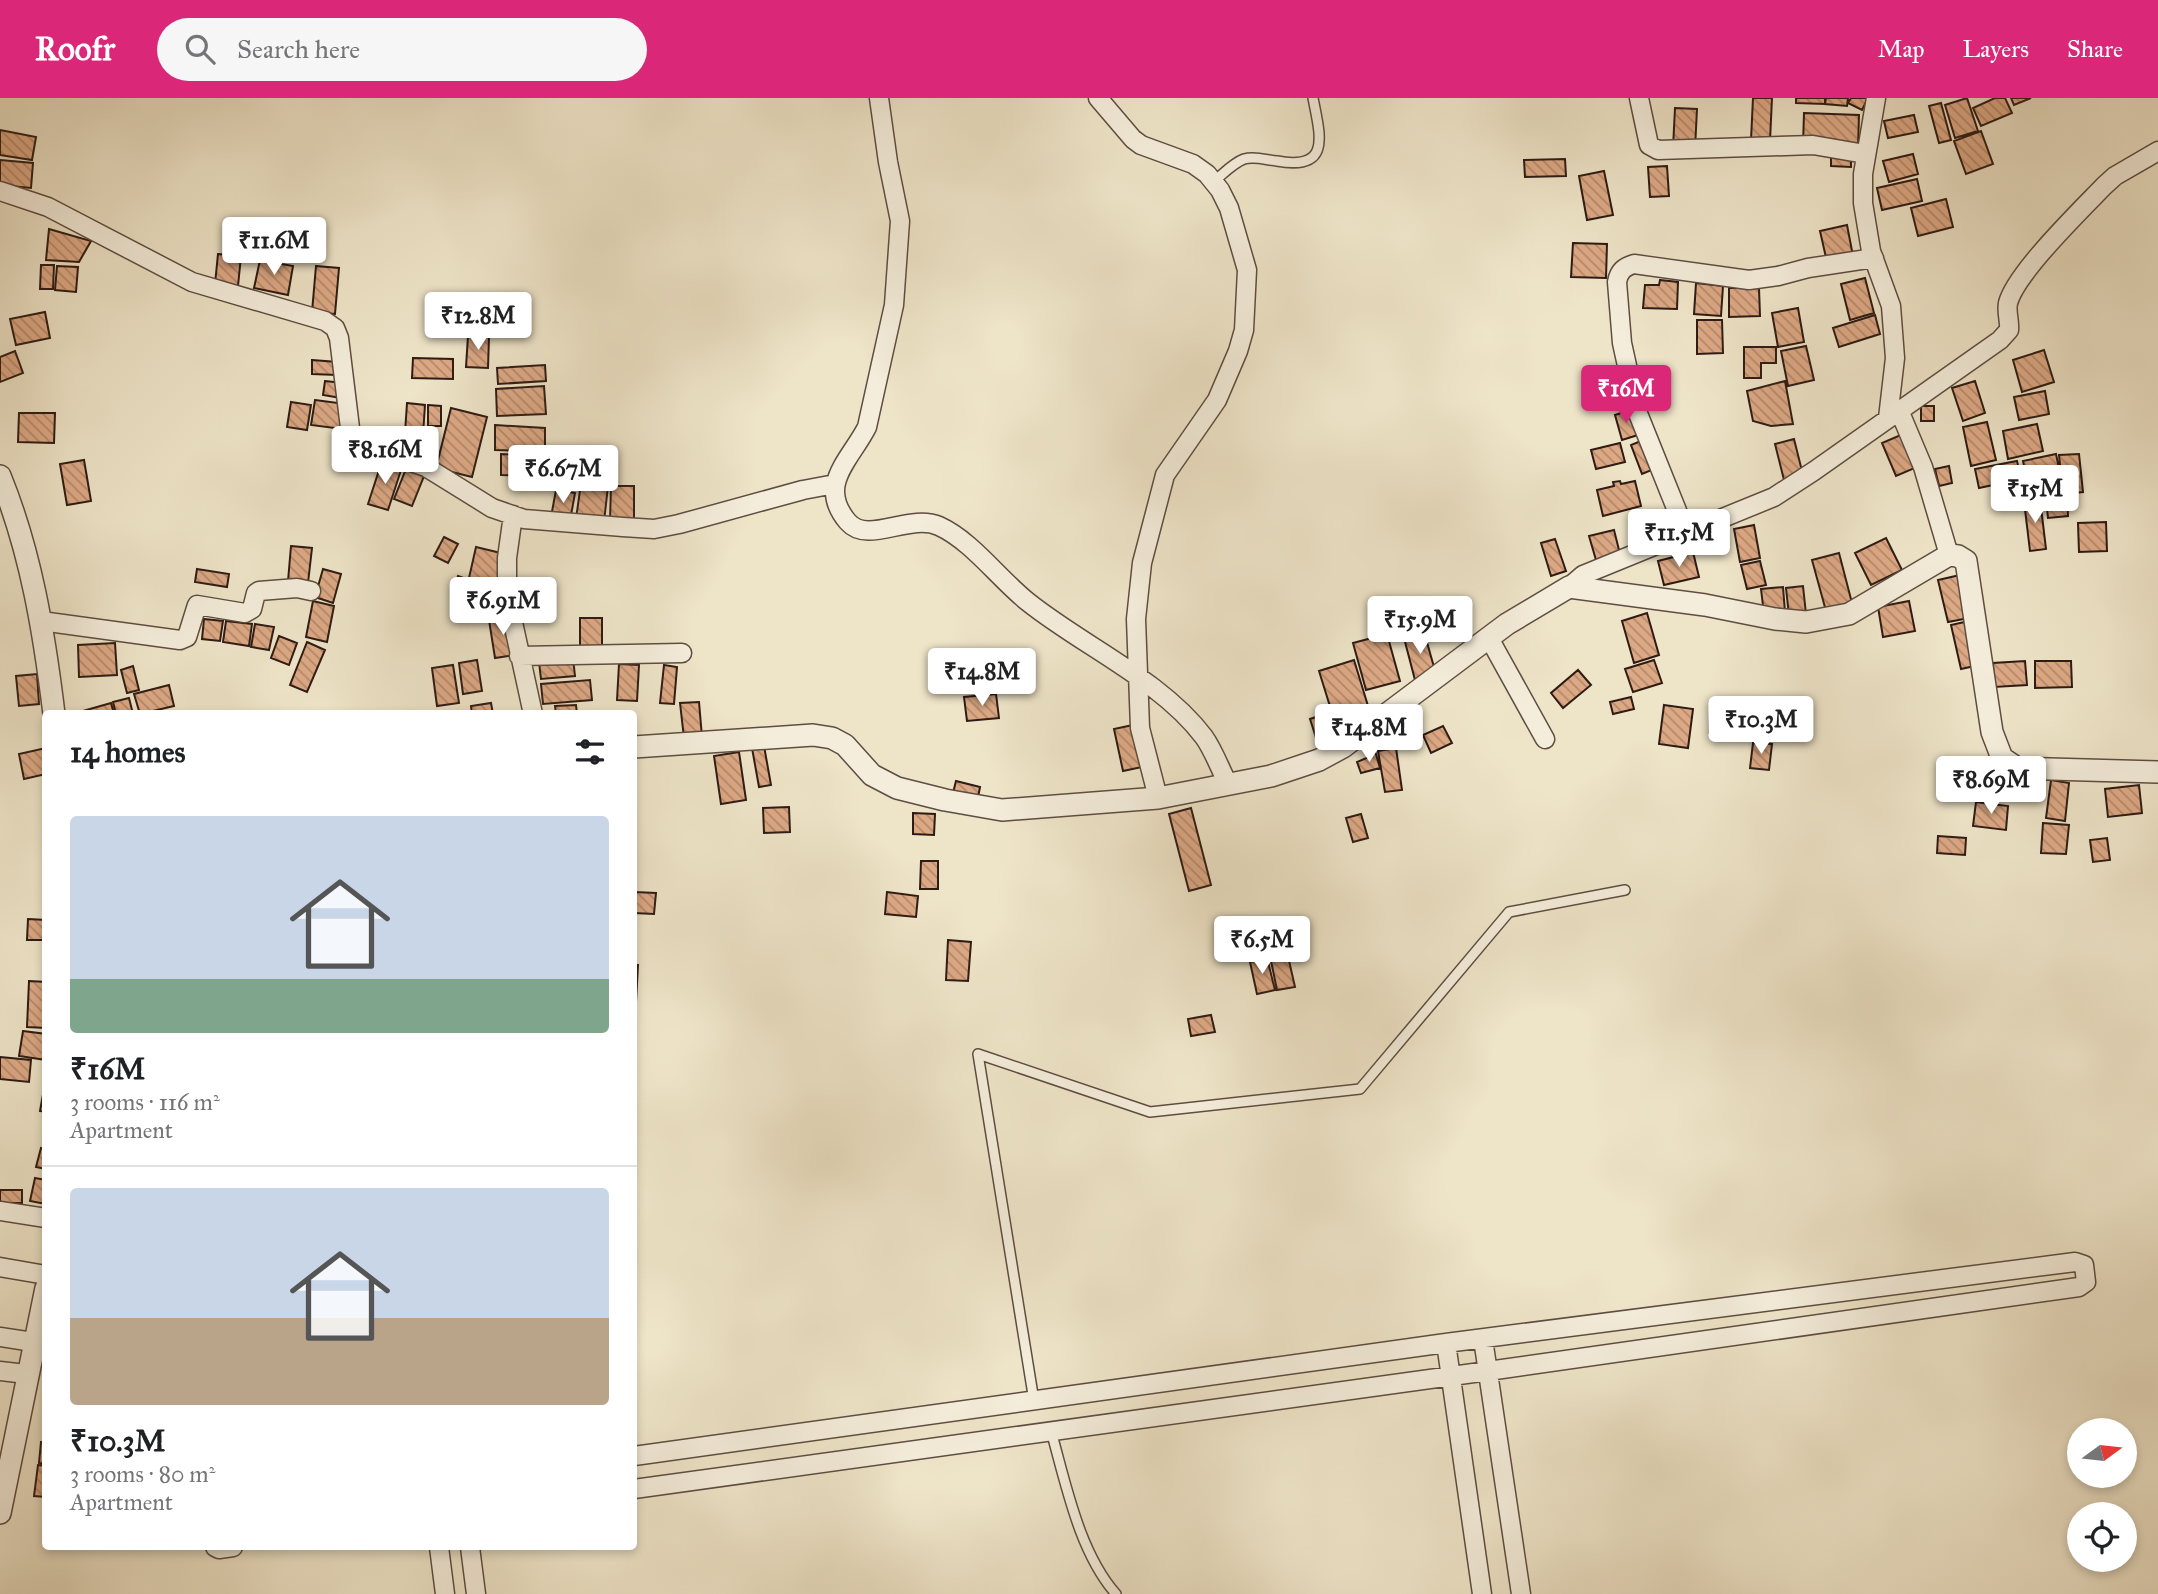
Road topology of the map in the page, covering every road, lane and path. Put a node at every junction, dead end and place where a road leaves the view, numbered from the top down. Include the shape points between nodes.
1 (879, 98) edge
2 (1098, 98) edge
3 (1313, 98) edge
4 (1639, 98) edge
5 (1876, 98) edge
6 (2158, 151) edge
7 (1865, 154) junction
8 (1213, 182) junction
9 (0, 191) edge
10 (1874, 258) junction
11 (1894, 414) junction
12 (0, 476) edge
13 (835, 484) junction
14 (513, 515) junction
15 (1686, 533) junction
16 (1949, 555) junction
17 (1569, 587) junction
18 (312, 591) dead end
19 (41, 621) junction
20 (1489, 638) junction
21 (682, 653) dead end
22 (519, 656) junction
23 (1138, 677) junction
24 (53, 710) edge
25 (532, 710) edge
26 (1545, 739) dead end
27 (637, 747) edge
28 (2158, 772) edge
29 (1228, 785) junction
30 (1158, 798) junction
31 (1625, 890) dead end
32 (0, 1211) edge
33 (42, 1217) edge
34 (0, 1267) edge
35 (42, 1274) edge
36 (42, 1304) edge
37 (0, 1337) edge
38 (1483, 1339) junction
39 (33, 1342) junction
40 (1446, 1343) junction
41 (0, 1371) edge
42 (1488, 1371) junction
43 (26, 1374) junction
44 (1451, 1375) junction
45 (1034, 1401) junction
46 (1051, 1431) junction
47 (637, 1456) edge
48 (637, 1489) edge
49 (1, 1505) edge
50 (439, 1550) edge
51 (470, 1550) edge
52 (445, 1594) edge
53 (476, 1594) edge
54 (1116, 1594) edge
55 (1482, 1594) edge
56 (1521, 1594) edge

1 - 13 street via 900,220 897,282 867,427 838,471
2 - 8 street via 1141,145 1193,164
3 - 8 lane via 1320,136 1311,159 1298,164 1243,159
4 - 7 street via 1648,145 1658,150 1812,145
5 - 7 street
6 - 11 street via 2115,176 2028,269 2011,296 2010,326 2000,340
7 - 10 street via 1863,203
8 - 23 street via 1229,208 1247,271 1244,330 1217,400 1173,461 1161,489 1142,562 1136,619
9 - 14 street via 48,207 192,282 325,321 339,338 355,440 426,467 492,508
10 - 11 street via 1894,330
10 - 15 street via 1749,280 1634,264 1619,272 1622,343 1637,411
11 - 15 street via 1774,497
11 - 16 street via 1923,467
12 - 19 street via 17,518
13 - 14 street via 654,528
13 - 23 street via 839,509 848,523 867,532 918,521 938,526 1037,609
14 - 22 street via 507,595
15 - 17 street via 1583,575
16 - 17 street via 1849,614 1806,622
16 - 28 street via 1966,561 1992,732 2002,758 2017,768
17 - 20 street
18 - 19 street via 259,590 252,609 245,613 197,606 184,640
19 - 24 street
20 - 26 street
20 - 29 street via 1343,747 1271,776
21 - 22 street
22 - 25 street
23 - 29 street via 1171,702 1204,738
23 - 30 street via 1140,728
27 - 30 street via 813,735 845,745 872,775 897,788 944,800 1002,810
29 - 30 street
31 - 45 lane via 1509,912 1360,1089 1150,1112 978,1054
32 - 33 street
34 - 35 street
36 - 39 street
37 - 39 street
38 - 40 street
38 - 42 street
38 - 42 street via 2075,1262 2084,1265 2086,1282 2079,1287
39 - 43 street
40 - 44 street
40 - 45 street
41 - 43 street
42 - 44 street
42 - 56 street
43 - 49 street
44 - 46 street
44 - 55 street
45 - 47 street
46 - 48 street
46 - 54 lane via 1071,1504 1097,1566
50 - 52 street
51 - 53 street

